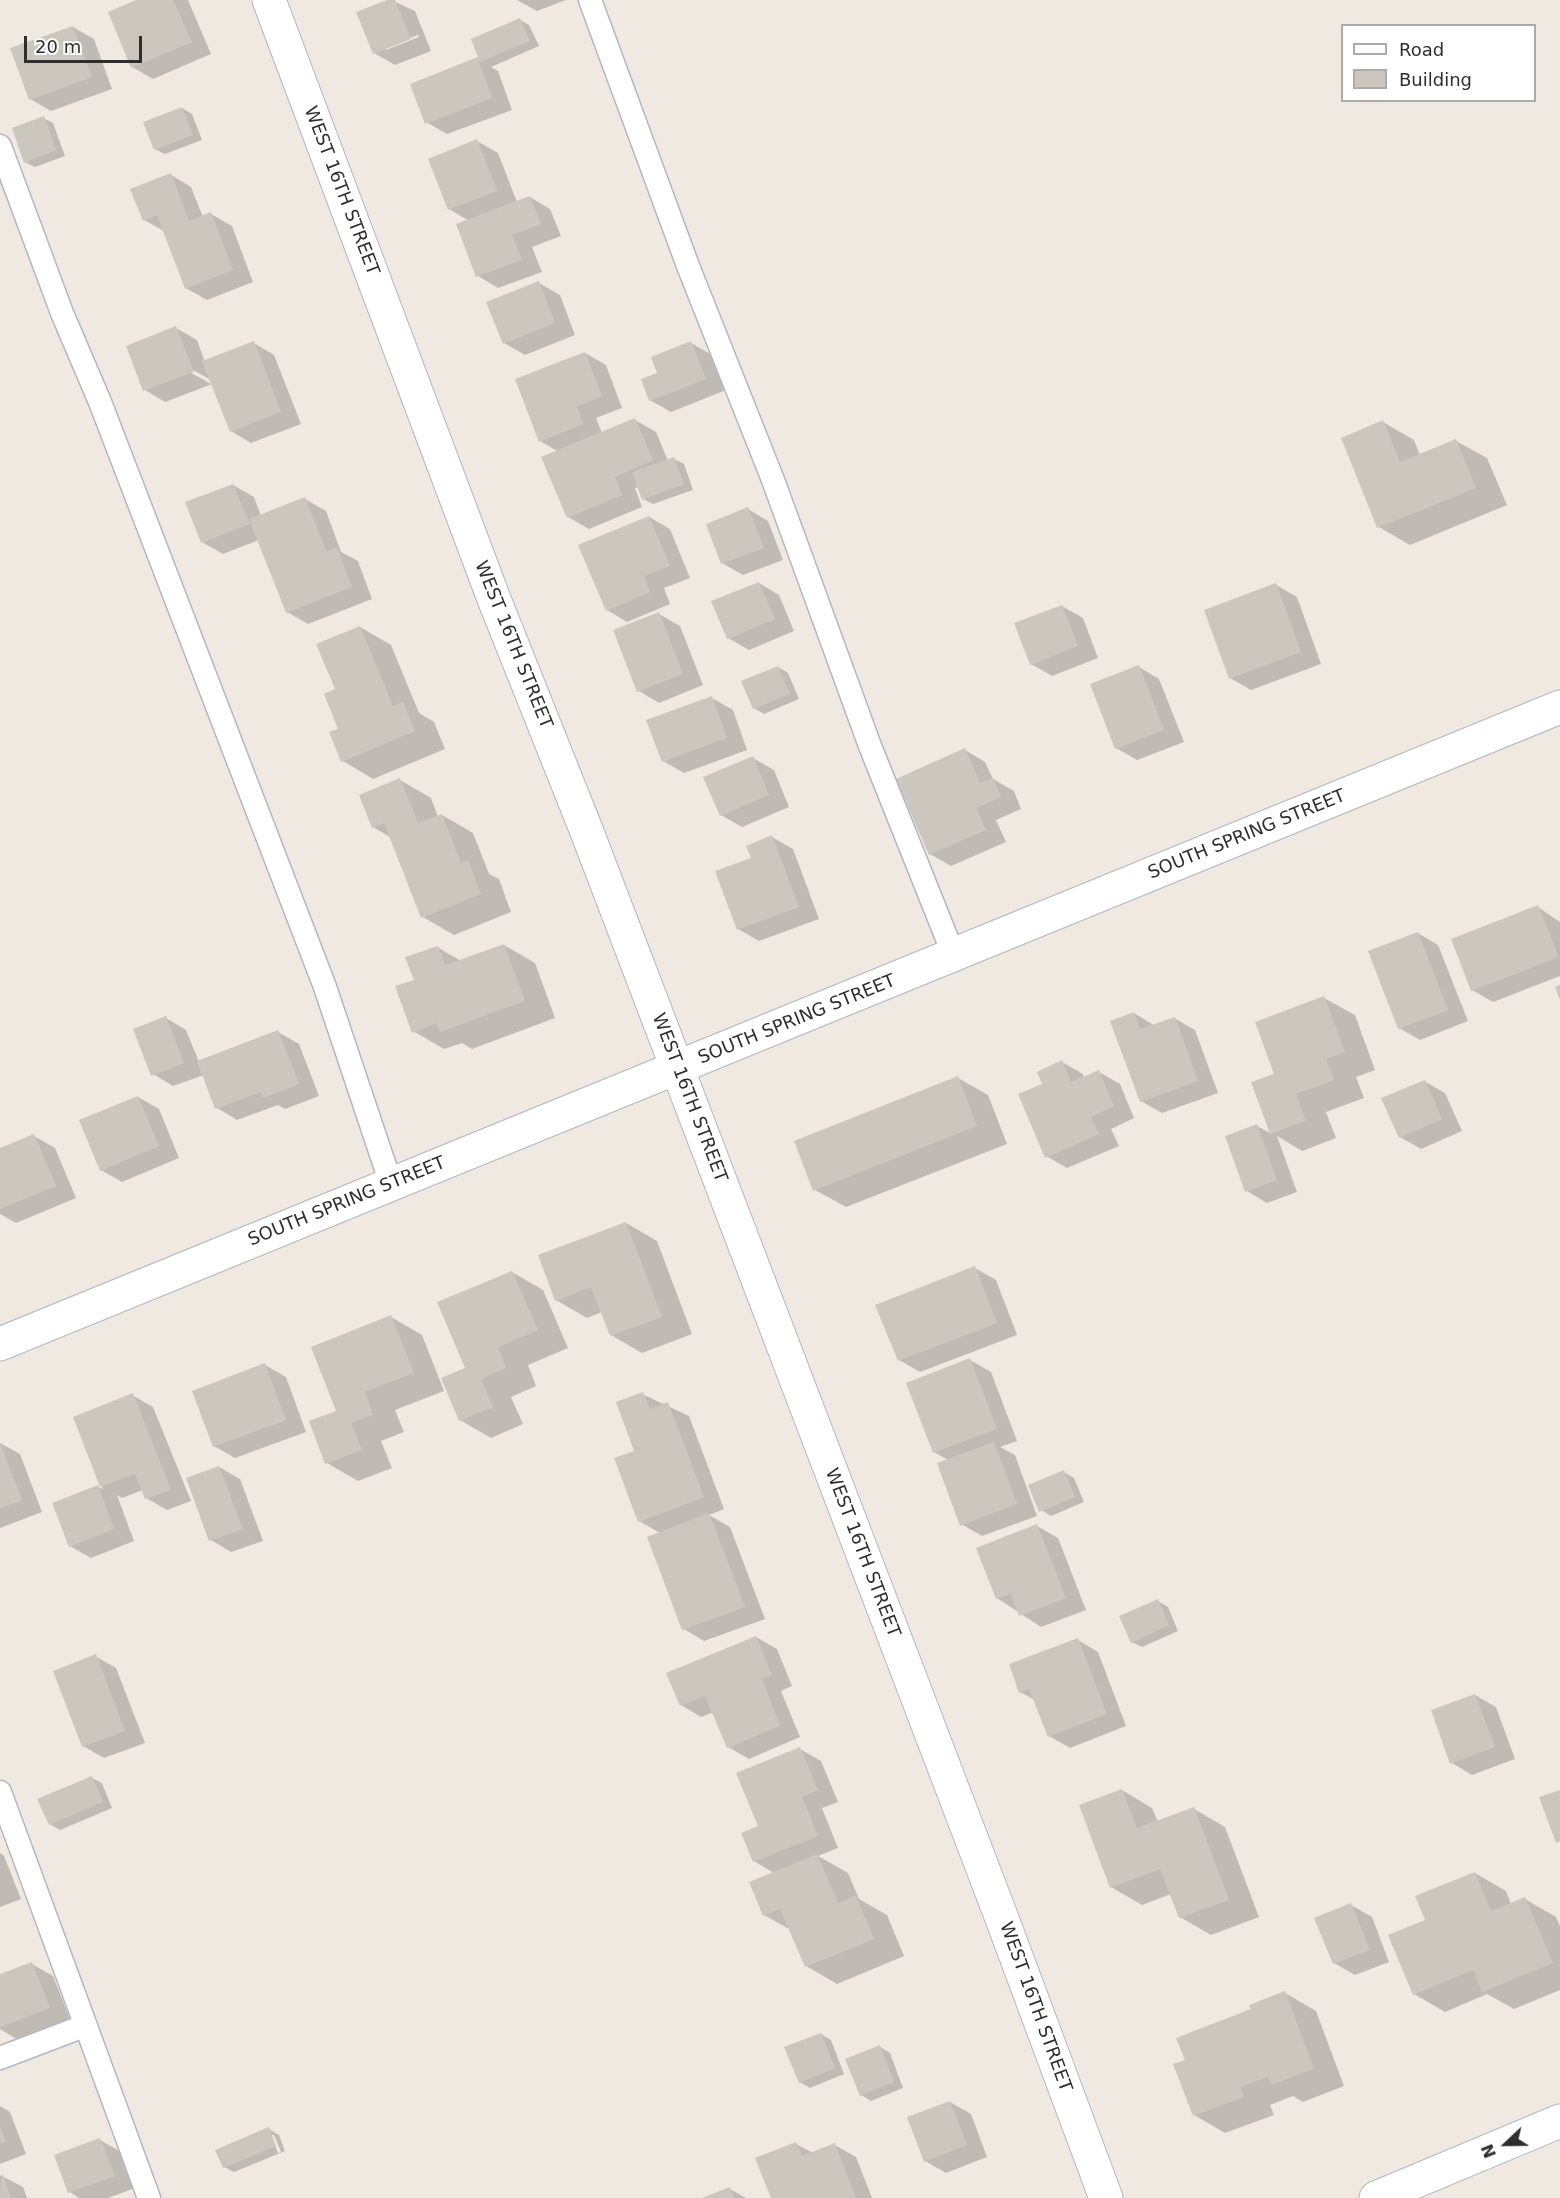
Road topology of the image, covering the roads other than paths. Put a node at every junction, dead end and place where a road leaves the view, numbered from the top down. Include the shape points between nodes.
1 (269, 0) edge
2 (590, 0) edge
3 (0, 146) edge
4 (1560, 707) edge
5 (954, 956) junction
6 (677, 1068) junction
7 (391, 1184) junction
8 (0, 1344) edge
9 (0, 1792) edge
10 (84, 2026) junction
11 (0, 2058) edge
12 (1560, 2121) edge
13 (1401, 2193) edge
14 (149, 2198) edge
15 (1106, 2198) edge

1 - 6 street, WEST 16TH STREET via 494,599
2 - 5 lane via 870,746
3 - 7 lane via 325,987
4 - 5 street, SOUTH SPRING STREET
5 - 6 street, SOUTH SPRING STREET
6 - 7 street, SOUTH SPRING STREET
6 - 15 street, WEST 16TH STREET
7 - 8 street, SOUTH SPRING STREET
9 - 10 lane
10 - 11 lane
10 - 14 lane
12 - 13 street

